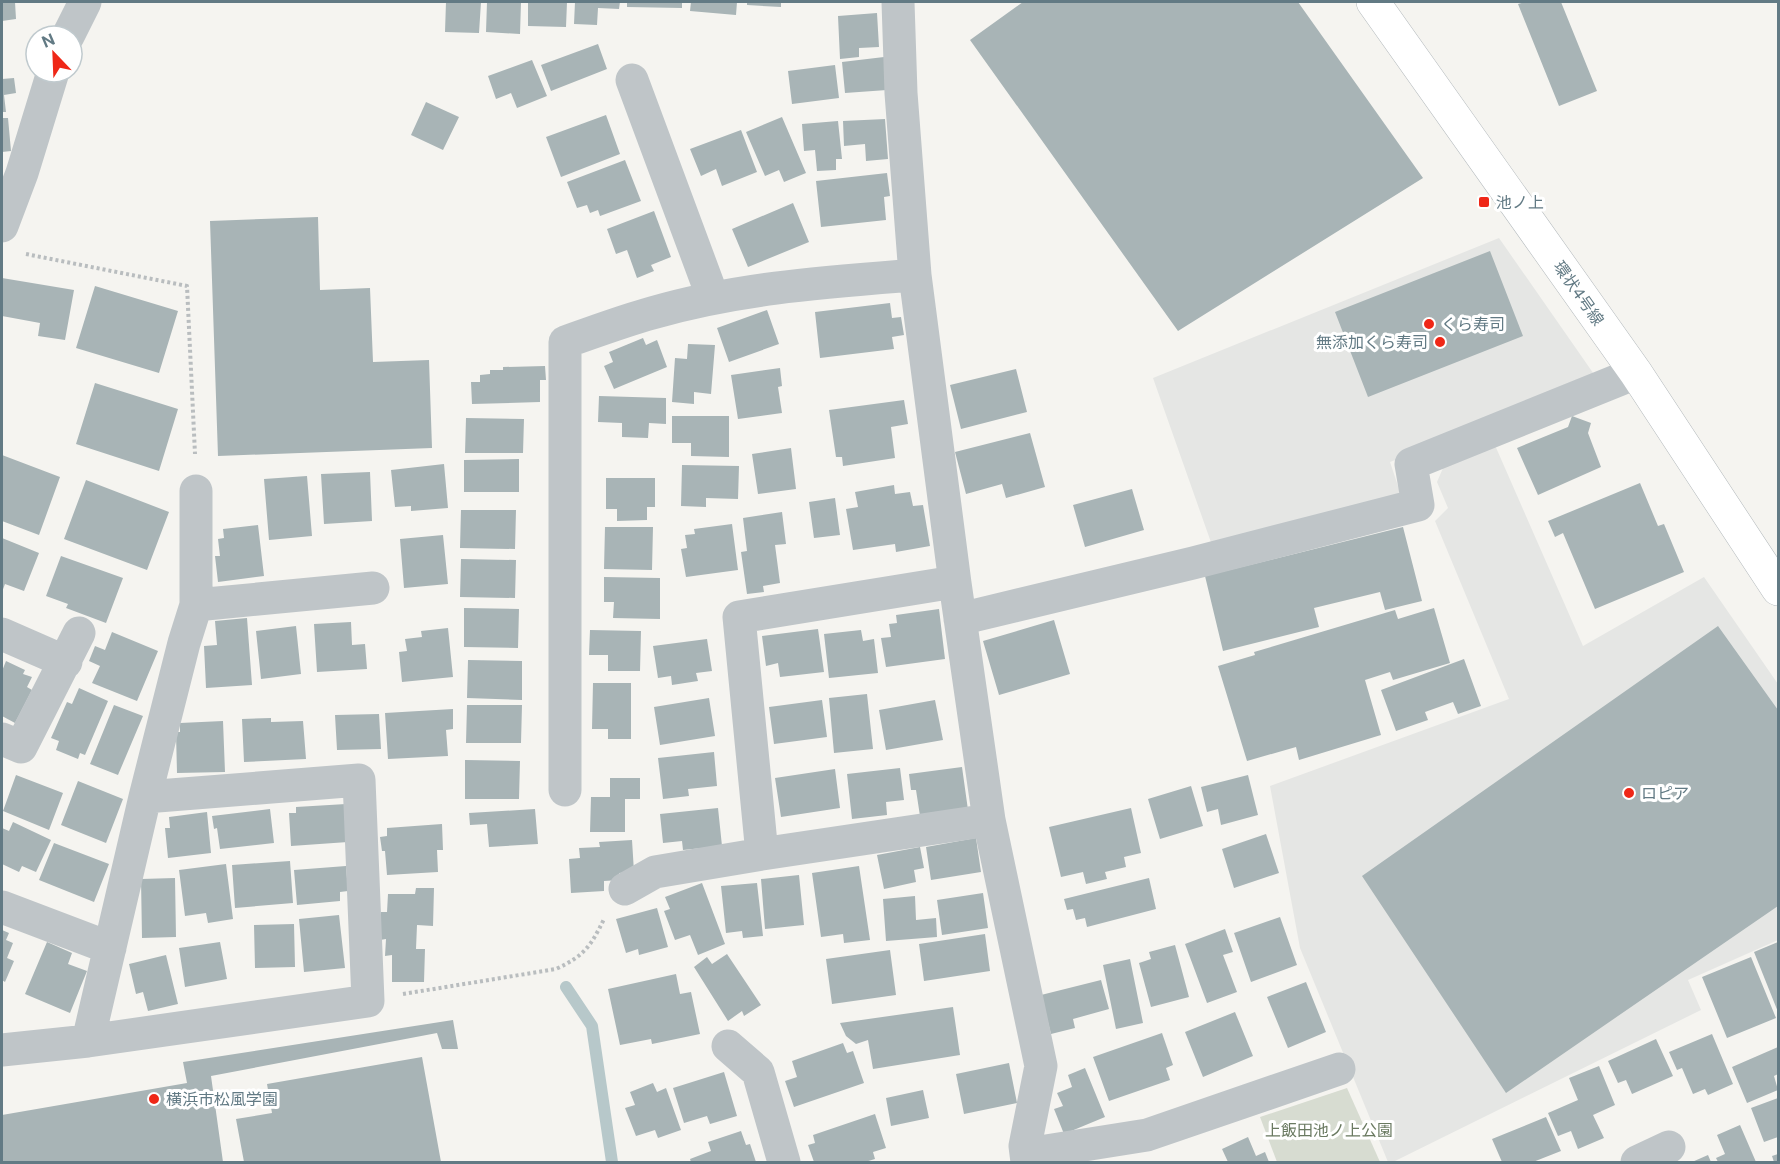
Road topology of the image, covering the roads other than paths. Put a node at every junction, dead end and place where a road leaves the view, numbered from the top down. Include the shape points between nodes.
1 (85, 2) edge
2 (898, 2) edge
3 (1373, 2) edge
4 (74, 24) edge
5 (632, 80) dead end
6 (48, 84) edge
7 (12, 173) edge
8 (2, 226) edge
9 (915, 275) junction
10 (712, 298) junction
11 (1636, 373) junction
12 (196, 491) road end
13 (955, 584) junction
14 (373, 588) dead end
15 (1779, 589) edge
16 (196, 605) junction
17 (960, 619) junction
18 (79, 633) dead end
19 (2, 634) edge
20 (66, 662) junction
21 (2, 739) edge
22 (565, 790) dead end
23 (145, 797) junction
24 (989, 820) junction
25 (762, 854) junction
26 (625, 889) road end
27 (2, 907) edge
28 (110, 948) junction
29 (88, 1041) junction
30 (728, 1046) dead end
31 (2, 1050) edge
32 (1339, 1070) dead end
33 (1669, 1147) dead end
34 (1027, 1158) edge
35 (784, 1162) edge
36 (1637, 1162) edge

1 - 4 street
2 - 9 street
3 - 11 main road, 環状4号線
5 - 10 street
6 - 7 street
7 - 8 street
9 - 10 street via 801,284
9 - 13 street
10 - 22 street via 652,312 565,342
11 - 15 main road, 環状4号線
11 - 17 street via 1411,465 1418,505
12 - 16 street
13 - 17 street
13 - 25 street via 739,617
14 - 16 street
16 - 23 street
17 - 24 street
18 - 20 street
19 - 20 street
20 - 21 street via 21,747
23 - 28 street
23 - 29 street via 359,780 368,1001
24 - 25 street
24 - 34 street via 1041,1066 1025,1146
25 - 26 street via 655,872
27 - 28 street
28 - 29 street
29 - 31 street
30 - 35 street via 758,1072
32 - 34 street via 1147,1135
33 - 36 street

